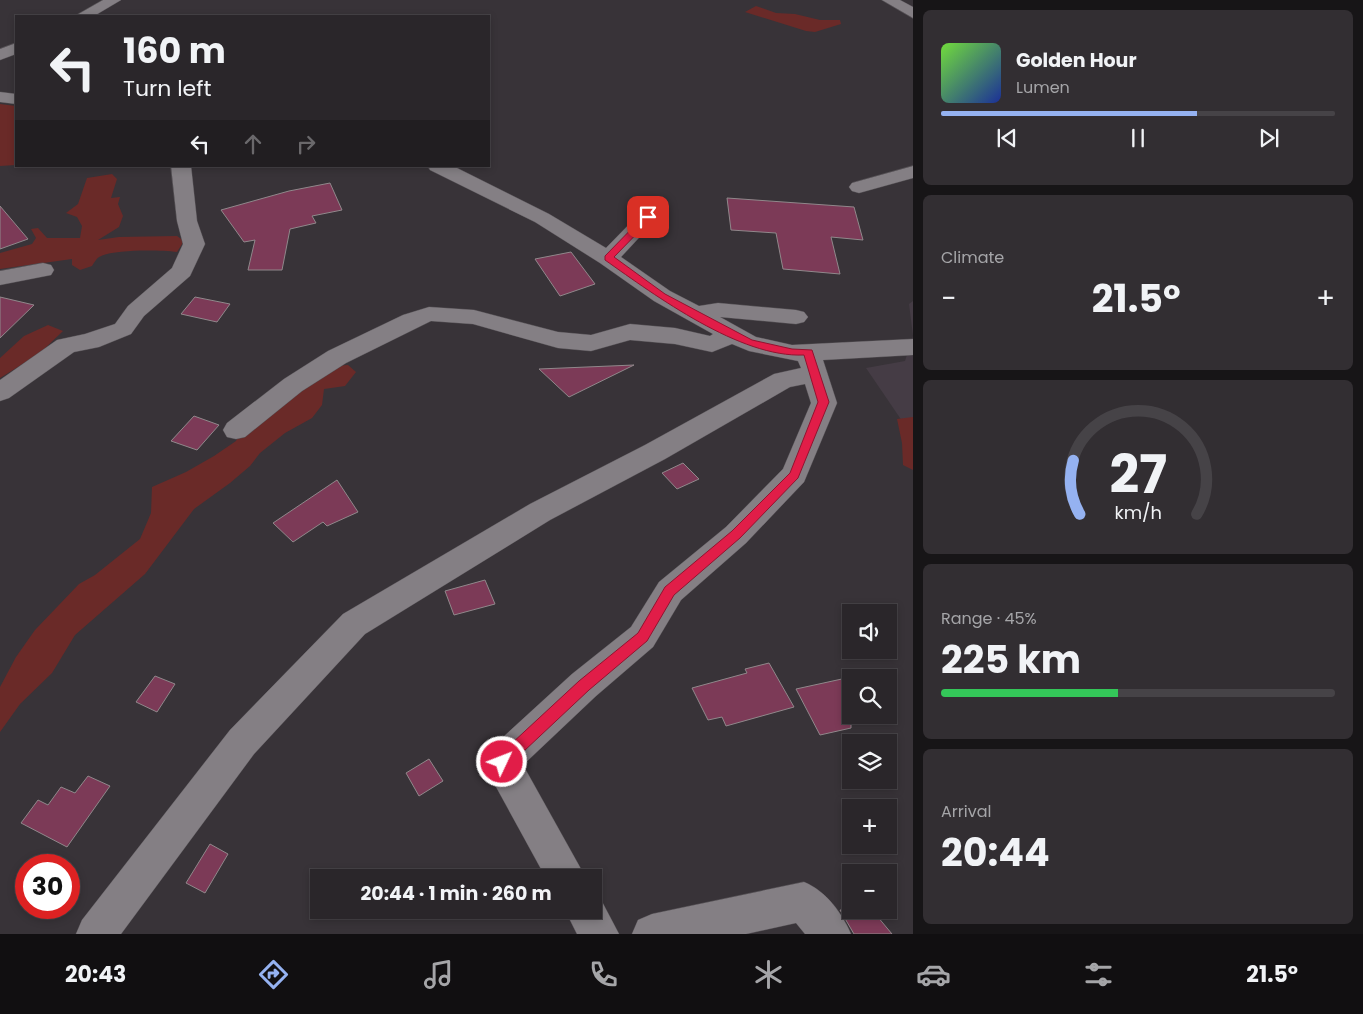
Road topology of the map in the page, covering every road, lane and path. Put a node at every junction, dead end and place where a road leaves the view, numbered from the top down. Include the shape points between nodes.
1 (114, 0) edge
2 (889, 0) edge
3 (913, 14) edge
4 (85, 15) edge
5 (15, 48) edge
6 (0, 55) edge
7 (0, 97) edge
8 (15, 99) edge
9 (181, 167) edge
10 (439, 167) edge
11 (913, 172) edge
12 (858, 187) dead end
13 (656, 208) dead end
14 (608, 258) junction
15 (43, 270) dead end
16 (0, 278) edge
17 (697, 314) junction
18 (796, 317) dead end
19 (733, 334) junction
20 (913, 347) edge
21 (812, 363) junction
22 (0, 392) edge
23 (236, 430) dead end
24 (562, 869) edge
25 (591, 919) edge
26 (96, 934) edge
27 (599, 934) edge
28 (652, 934) edge
29 (831, 934) edge

1 - 4 street
2 - 3 street
5 - 6 street
7 - 8 street
9 - 22 street via 187,221 194,244 182,270 136,311 123,329 66,346
10 - 14 street via 542,218
11 - 12 street
13 - 14 street
14 - 17 street via 662,296
15 - 16 street
17 - 18 street via 718,310
17 - 19 street
19 - 21 street via 749,343 792,352
19 - 23 street via 712,344 675,336 630,332 591,342 575,342 474,318 429,314 337,357 293,385
20 - 21 street
21 - 24 street via 824,402 794,475 736,535 670,591 642,637 584,685 502,762
21 - 26 street via 655,452 540,512 354,624 242,742
25 - 27 street
28 - 29 street via 804,902

